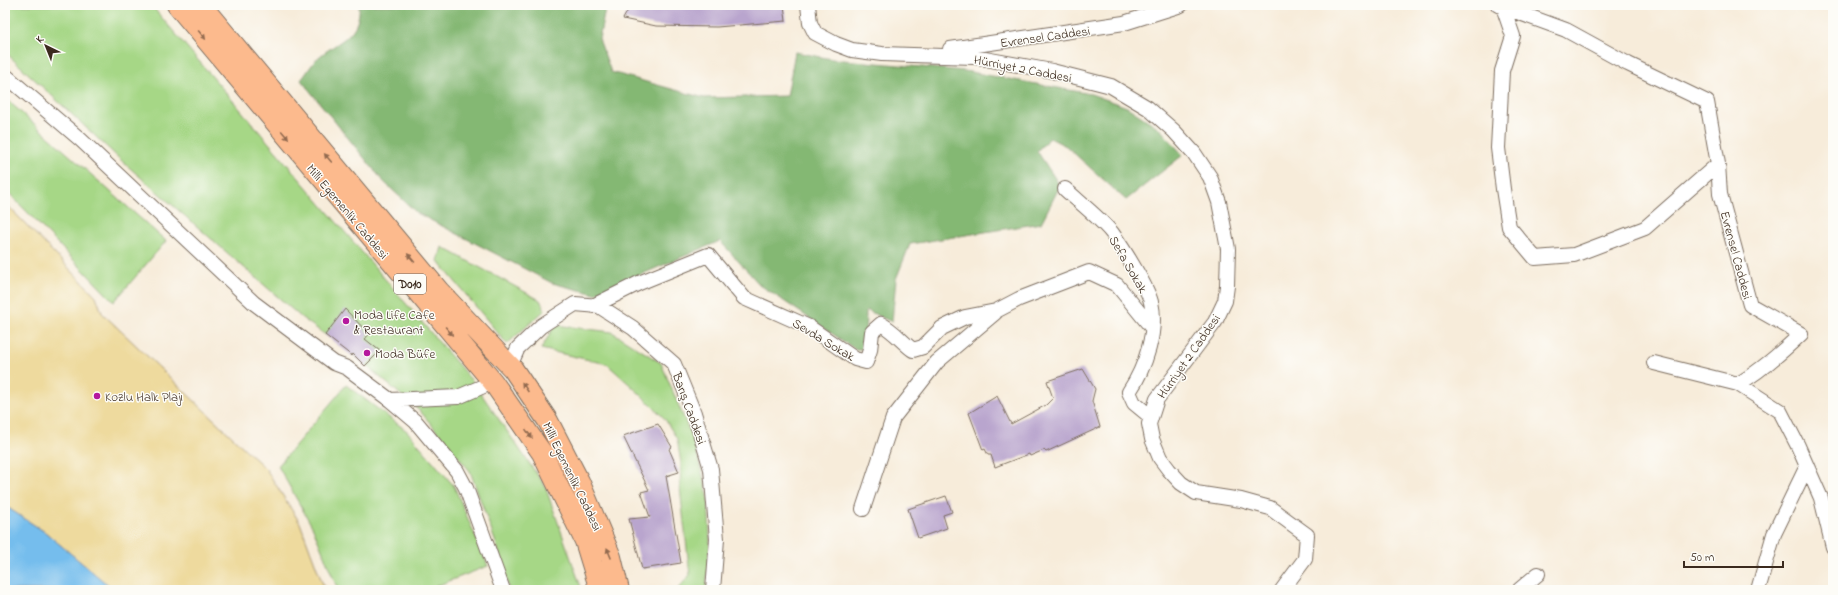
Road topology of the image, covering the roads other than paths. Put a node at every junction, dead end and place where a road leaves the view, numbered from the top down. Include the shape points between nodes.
1 (177, 5) edge
2 (201, 5) edge
3 (808, 5) edge
4 (1181, 5) edge
5 (1500, 6) edge
6 (907, 54) junction
7 (5, 74) edge
8 (1718, 164) junction
9 (1065, 190) dead end
10 (593, 306) junction
11 (996, 311) junction
12 (1152, 328) junction
13 (1654, 363) dead end
14 (510, 366) junction
15 (493, 382) junction
16 (1738, 384) junction
17 (390, 400) junction
18 (1151, 417) junction
19 (1807, 466) junction
20 (863, 509) dead end
21 (1833, 547) edge
22 (1538, 574) dead end
23 (503, 590) edge
24 (600, 590) edge
25 (619, 590) edge
26 (713, 590) edge
27 (1282, 590) edge
28 (1519, 590) edge
29 (1758, 590) edge

1 -> 15 highway, Milli Egemenlik Caddesi / D010
14 -> 2 highway, Milli Egemenlik Caddesi / D010 via 439,291
3 - 6 street, Hürriyet 2 Caddesi via 810,23 816,33 836,44 852,50
4 - 6 street, Evrensel Caddesi via 1124,23 978,46
5 - 8 street, Evrensel Caddesi via 1566,30 1628,64 1707,102
5 - 8 street via 1513,36 1502,71 1498,148 1502,182 1509,228 1535,258 1574,255 1645,228
6 - 18 street, Hürriyet 2 Caddesi via 974,57 1052,70 1112,86 1148,108 1174,130 1194,153 1210,177 1220,202 1228,249 1225,301 1215,322 1157,399
7 - 17 street via 81,140 254,303 334,363 347,368
8 - 16 street, Evrensel Caddesi via 1720,194 1750,305 1801,334 1751,377
9 - 12 street, Sefa Sokak via 1111,232 1151,302
10 - 11 street, Sevda Sokak via 639,283 708,255 744,298 809,327 855,359 866,362 872,332 881,324 893,330 902,342 913,350 923,347 942,328 965,317
10 - 14 street, Barış Caddesi via 575,304 541,326 518,348
10 - 26 street, Barış Caddesi via 599,306 633,328 674,364 677,371 694,413 711,469 717,539
11 - 12 street, Sevda Sokak via 1019,299 1089,272 1117,285
11 - 20 street via 937,362 893,418
12 - 18 street, Sefa Sokak via 1148,356 1130,392 1134,402
13 - 16 street
25 -> 14 highway, Milli Egemenlik Caddesi / D010 via 611,557 579,481 548,421
15 - 17 street via 458,397
15 -> 24 highway, Milli Egemenlik Caddesi / D010 via 542,453 586,540
16 - 19 street via 1780,411
17 - 23 street via 416,422 457,471 466,488
18 - 27 street, Hürriyet 2 Caddesi via 1149,424 1152,439 1160,458 1181,483 1196,493 1241,500 1270,508 1307,535 1305,559
19 - 21 street via 1821,498
19 - 29 street via 1774,534
22 - 28 street

